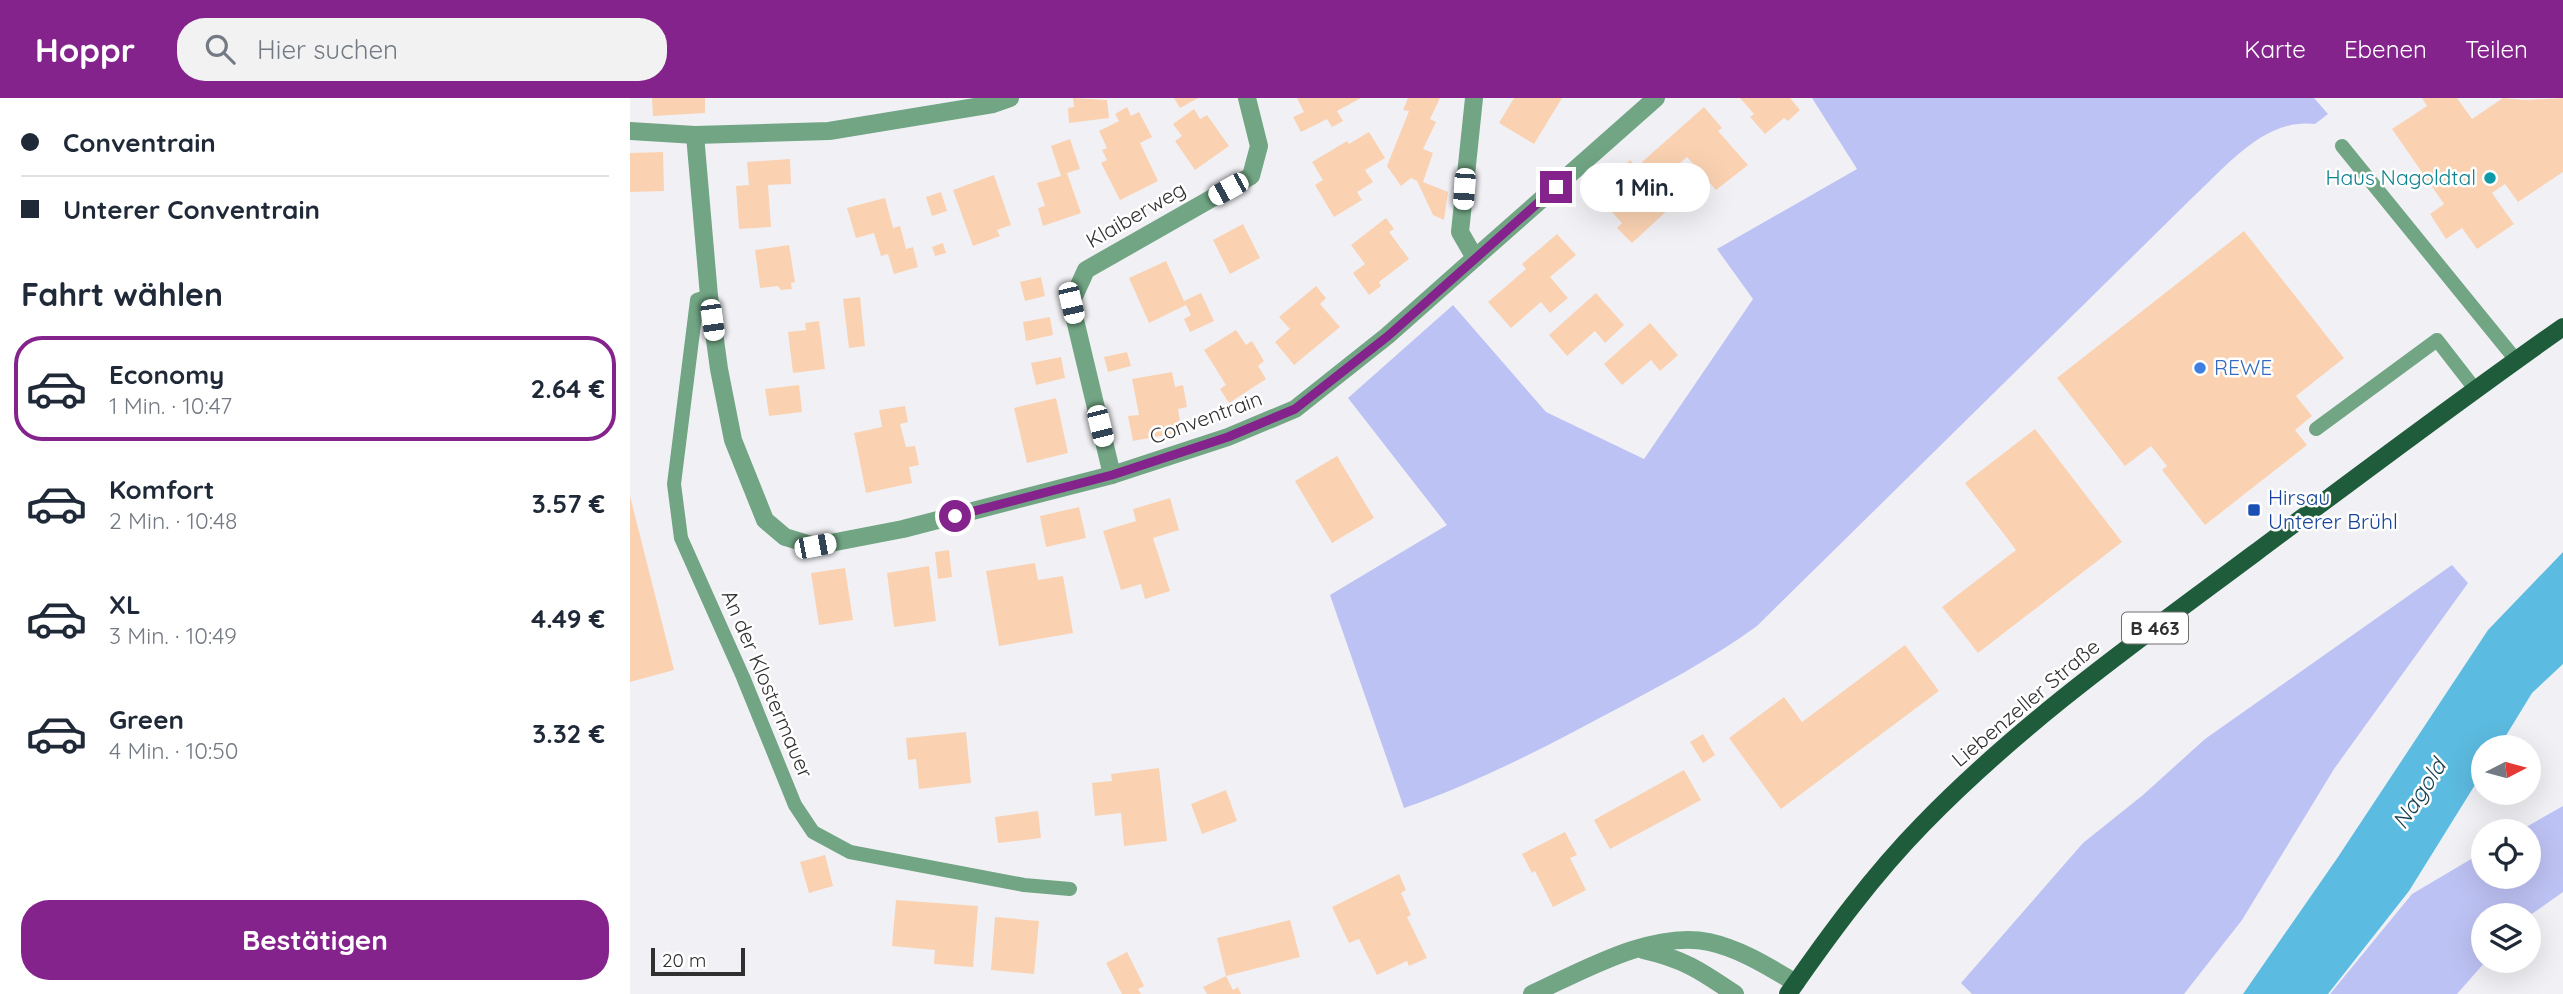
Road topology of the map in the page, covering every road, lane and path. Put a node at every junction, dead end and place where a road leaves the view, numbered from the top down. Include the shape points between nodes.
1 (1010, 98) edge
2 (1247, 98) edge
3 (1474, 98) edge
4 (1656, 98) edge
5 (630, 131) edge
6 (695, 135) junction
7 (2343, 146) dead end
8 (1475, 258) junction
9 (709, 296) junction
10 (2563, 327) edge
11 (2516, 360) junction
12 (2475, 389) junction
13 (2316, 429) dead end
14 (1112, 475) junction
15 (1070, 889) dead end
16 (1640, 949) junction
17 (1792, 988) edge
18 (1532, 994) edge
19 (1735, 994) edge

1 - 6 street via 829,131
2 - 14 street, Klaiberweg via 1259,146 1251,176 1086,270 1071,303
3 - 8 street via 1460,232
4 - 8 street, Conventrain
5 - 6 street
6 - 9 street, Conventrain
7 - 11 lane
8 - 14 street, Conventrain via 1388,336 1295,409 1228,437
9 - 14 street, Conventrain via 733,440 765,520 785,537 815,546 903,529
9 - 15 lane, An der Klostermauer via 697,300 681,417 674,484 681,538 795,805 813,832 850,852 1024,885
10 - 11 main road, Liebenzeller Straße / B 463
11 - 12 main road, Liebenzeller Straße / B 463
12 - 13 lane via 2437,340
12 - 17 main road, Liebenzeller Straße / B 463 via 2119,654 2013,739 1922,824
16 - 17 street, Liebenzeller Straße via 1674,940 1709,942 1755,958
16 - 18 street, Liebenzeller Straße via 1597,963
16 - 19 street via 1675,957

